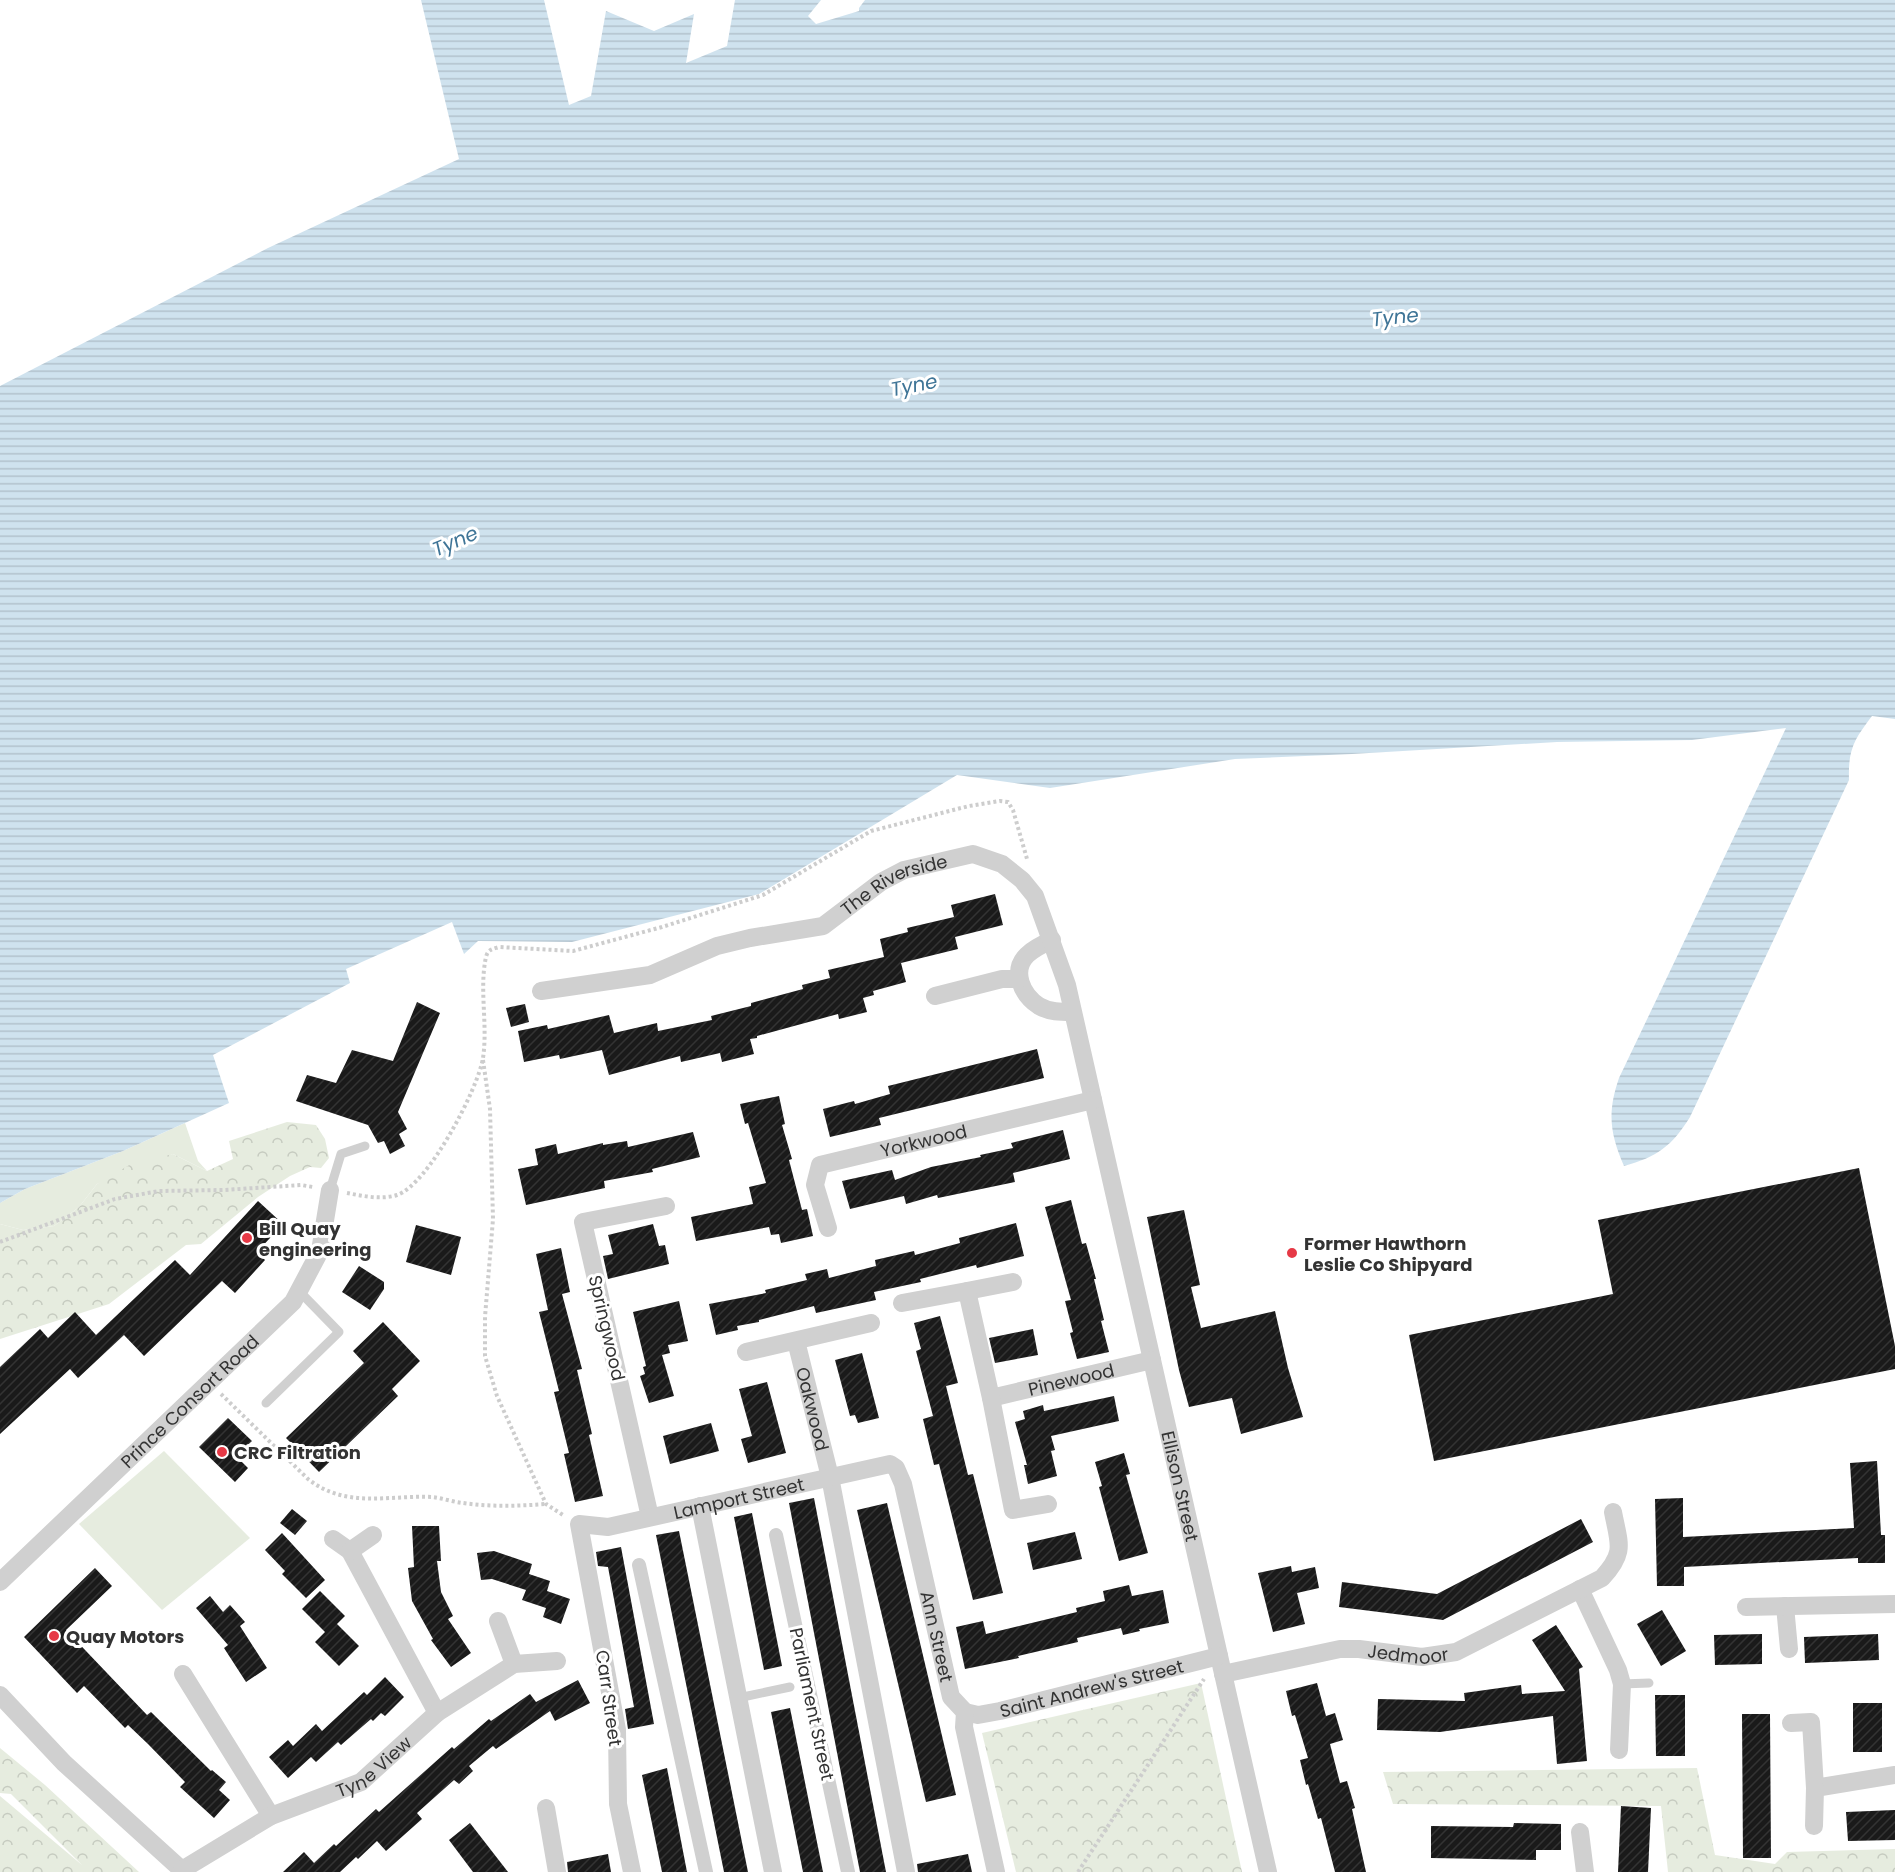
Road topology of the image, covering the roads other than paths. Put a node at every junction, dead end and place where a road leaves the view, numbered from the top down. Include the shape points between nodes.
1 (1052, 940) junction
2 (1018, 979) junction
3 (541, 991) dead end
4 (935, 996) dead end
5 (1072, 1011) junction
6 (1093, 1100) junction
7 (365, 1146) dead end
8 (330, 1191) joint
9 (666, 1206) dead end
10 (828, 1228) dead end
11 (1013, 1282) dead end
12 (299, 1291) junction
13 (967, 1291) junction
14 (902, 1303) dead end
15 (871, 1323) dead end
16 (796, 1341) junction
17 (746, 1352) dead end
18 (1152, 1360) junction
19 (991, 1398) junction
20 (266, 1403) dead end
21 (896, 1468) joint
22 (830, 1477) junction
23 (1048, 1504) dead end
24 (700, 1506) junction
25 (1613, 1512) dead end
26 (650, 1517) junction
27 (579, 1524) joint
28 (374, 1535) dead end
29 (776, 1535) dead end
30 (333, 1539) dead end
31 (350, 1551) junction
32 (639, 1565) dead end
33 (0, 1582) edge
34 (1580, 1589) junction
35 (1895, 1604) edge
36 (1785, 1606) junction
37 (1746, 1607) dead end
38 (498, 1621) dead end
39 (1789, 1649) dead end
40 (557, 1661) dead end
41 (514, 1664) junction
42 (1221, 1665) junction
43 (183, 1674) dead end
44 (1649, 1683) dead end
45 (1622, 1684) junction
46 (790, 1687) dead end
47 (0, 1695) edge
48 (738, 1698) junction
49 (965, 1712) junction
50 (436, 1713) junction
51 (1791, 1723) dead end
52 (1619, 1750) dead end
53 (1895, 1775) edge
54 (1815, 1788) junction
55 (546, 1808) dead end
56 (270, 1816) junction
57 (1814, 1826) dead end
58 (1580, 1832) dead end
59 (183, 1871) edge
60 (556, 1872) edge
61 (632, 1872) edge
62 (706, 1872) edge
63 (773, 1872) edge
64 (848, 1872) edge
65 (906, 1872) edge
66 (996, 1872) edge
67 (1268, 1872) edge
68 (1585, 1872) edge

1 - 2 street via 1026,956
1 - 3 street, The Riverside via 1035,896 1026,884 1002,864 973,854 904,870 881,882 823,926 717,946 650,975
1 - 5 street, The Riverside
2 - 4 street via 1002,979
2 - 5 street via 1028,996 1041,1007 1056,1012
5 - 6 street, The Riverside
6 - 10 street, Yorkwood via 820,1165 815,1185
6 - 18 street, Ellison Street
7 - 8 lane via 341,1154
8 - 12 street, Prince Consort Road via 320,1251
9 - 26 street, Springwood via 583,1222
11 - 13 street
12 - 20 lane via 339,1332
12 - 33 street, Prince Consort Road via 293,1302
13 - 14 street
13 - 19 street
15 - 16 street
16 - 17 street
16 - 22 street, Oakwood
18 - 19 street, Pinewood
18 - 42 street, Ellison Street
19 - 23 street via 1013,1510
21 - 22 street, Lamport Street via 890,1464
21 - 49 street, Ann Street via 903,1484 951,1697
22 - 24 street, Lamport Street
22 - 65 street, Oakwood
24 - 26 street, Lamport Street
24 - 48 street
25 - 34 street, Jedmoor via 1619,1554 1602,1578
26 - 27 street, Lamport Street via 608,1527
27 - 61 street, Carr Street via 617,1730 618,1804
28 - 31 street
29 - 64 street, Parliament Street
30 - 31 street
31 - 50 street
32 - 62 street
34 - 42 street, Jedmoor via 1456,1652 1422,1657 1340,1649
34 - 45 street
35 - 36 street
36 - 37 street
36 - 39 street
38 - 41 street
40 - 41 street, Tyne View
41 - 50 street, Tyne View
42 - 49 street, Saint Andrew's Street via 1000,1711
42 - 67 street, Ellison Street
43 - 56 street
44 - 45 lane
45 - 52 street
46 - 48 lane
47 - 59 street via 64,1763
48 - 63 street
49 - 66 street, Ann Street via 964,1727
50 - 56 street, Tyne View via 361,1782
51 - 54 street via 1811,1722
53 - 54 street
54 - 57 street
55 - 60 street
56 - 59 street, Tyne View
58 - 68 street

